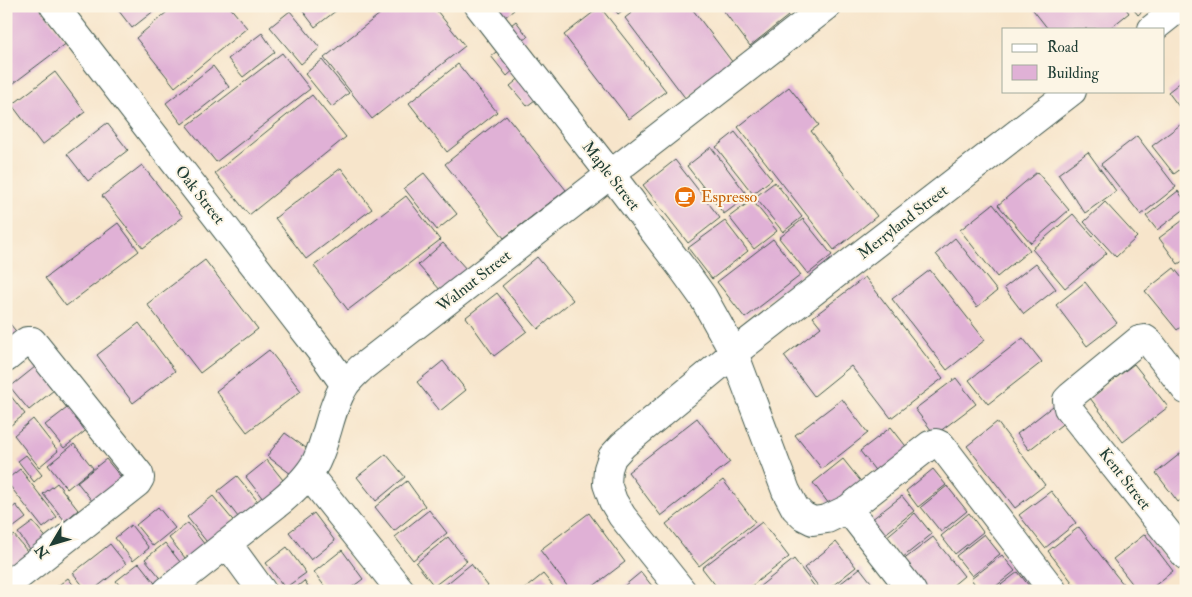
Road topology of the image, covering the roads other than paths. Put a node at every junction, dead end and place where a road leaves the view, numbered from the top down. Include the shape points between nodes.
1 (54, 6) edge
2 (479, 6) edge
3 (827, 6) edge
4 (1182, 6) edge
5 (1153, 28) edge
6 (1071, 92) edge
7 (611, 175) junction
8 (734, 353) junction
9 (6, 358) edge
10 (345, 385) junction
11 (1186, 390) edge
12 (308, 474) junction
13 (848, 509) junction
14 (227, 544) junction
15 (1186, 556) edge
16 (6, 586) edge
17 (167, 591) edge
18 (262, 591) edge
19 (400, 591) edge
20 (682, 591) edge
21 (912, 591) edge
22 (1053, 591) edge

1 - 10 street, Oak Street
2 - 7 street, Maple Street
3 - 7 street, Walnut Street
4 - 5 street
6 - 8 street, Merryland Street
7 - 8 street, Maple Street via 685,272
7 - 10 street, Walnut Street via 362,368
8 - 13 street, Maple Street via 795,508 813,521 827,519
8 - 20 street, Merryland Street via 624,445 612,457 608,469 613,501 622,516
9 - 16 street via 32,341 140,478
10 - 12 street, Walnut Street via 316,462
11 - 15 street, Kent Street via 1145,339 1067,400 1068,408
12 - 14 street, Walnut Street via 296,488
12 - 19 street
13 - 21 street
13 - 22 street via 936,443 942,446
14 - 17 street, Walnut Street
14 - 18 street

